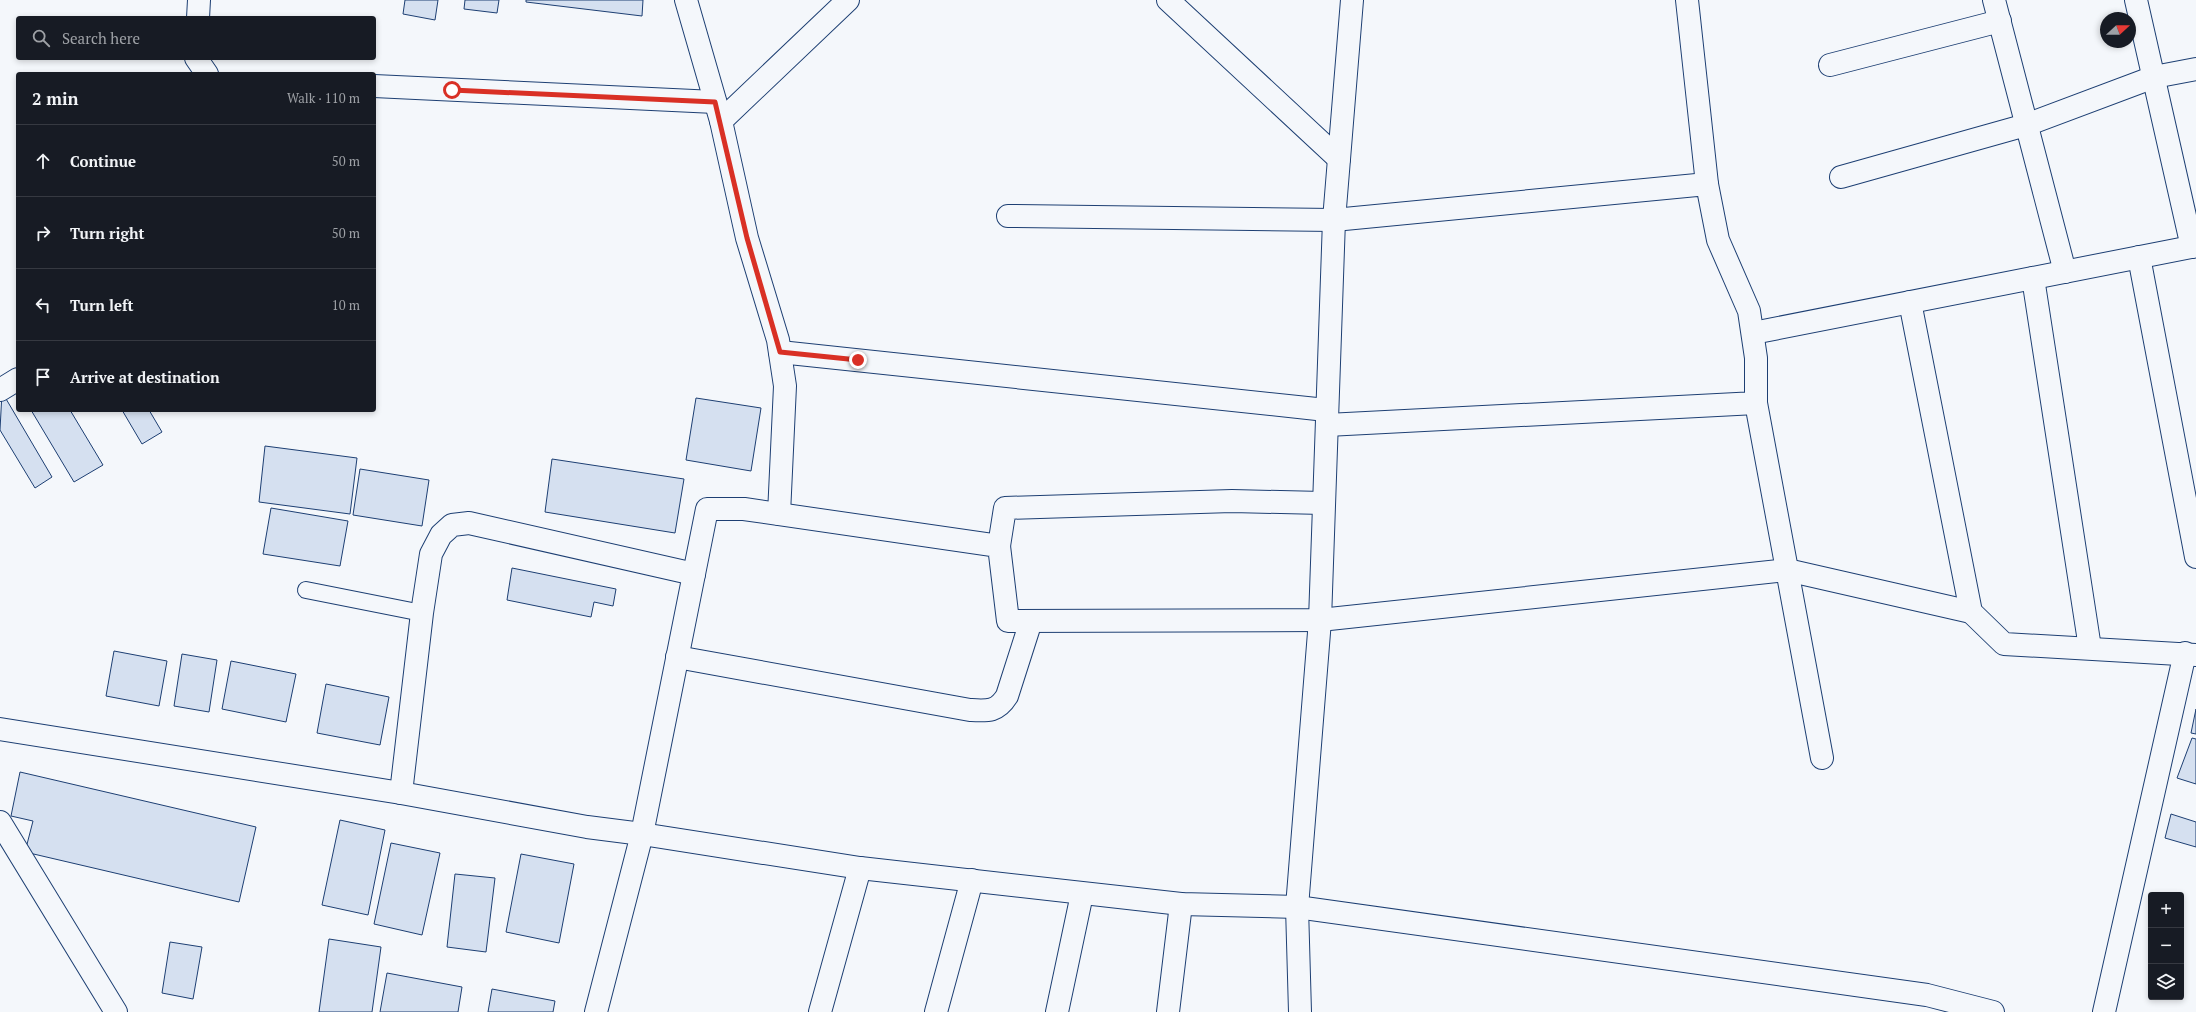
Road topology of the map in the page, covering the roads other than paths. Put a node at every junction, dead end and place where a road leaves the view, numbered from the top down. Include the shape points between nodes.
1 (199, 0) edge
2 (686, 0) edge
3 (848, 0) edge
4 (1168, 0) edge
5 (1352, 0) edge
6 (1687, 0) edge
7 (2136, 0) edge
8 (1997, 10) edge
9 (198, 16) edge
10 (197, 60) edge
11 (1830, 64) dead end
12 (2196, 69) edge
13 (206, 72) edge
14 (2154, 77) junction
15 (376, 86) edge
16 (718, 111) junction
17 (2026, 125) junction
18 (1339, 159) junction
19 (1841, 177) dead end
20 (1706, 184) junction
21 (1008, 216) dead end
22 (1334, 220) junction
23 (2194, 246) edge
24 (2139, 257) junction
25 (2065, 272) junction
26 (2033, 278) junction
27 (1910, 302) junction
28 (1753, 333) junction
29 (780, 352) junction
30 (16, 380) edge
31 (0, 390) edge
32 (1756, 403) junction
33 (1326, 418) junction
34 (1323, 503) junction
35 (779, 514) junction
36 (999, 546) junction
37 (2196, 557) edge
38 (1787, 570) junction
39 (694, 574) junction
40 (306, 590) dead end
41 (422, 612) junction
42 (1971, 612) junction
43 (1320, 620) junction
44 (1031, 621) junction
45 (2090, 648) junction
46 (2191, 654) edge
47 (677, 657) junction
48 (0, 729) edge
49 (1822, 758) dead end
50 (401, 793) junction
51 (0, 822) edge
52 (642, 834) junction
53 (860, 868) junction
54 (972, 880) junction
55 (1082, 894) junction
56 (1181, 904) junction
57 (1297, 907) junction
58 (116, 1012) edge
59 (596, 1012) edge
60 (820, 1012) edge
61 (936, 1012) edge
62 (1057, 1012) edge
63 (1168, 1012) edge
64 (1300, 1012) edge
65 (1993, 1012) edge
66 (2104, 1012) edge

1 - 9 street
2 - 16 street
3 - 16 street
4 - 18 street
5 - 18 street
6 - 20 street
7 - 14 street
8 - 11 street
8 - 17 street
10 - 13 street
12 - 14 street
14 - 17 street
14 - 23 street
15 - 16 street
16 - 29 street via 747,238
17 - 19 street
17 - 25 street
18 - 22 street
20 - 22 street
20 - 28 street via 1718,240 1749,311
21 - 22 street
22 - 33 street
23 - 24 street
24 - 25 street
24 - 37 street
25 - 26 street
26 - 27 street
26 - 45 street
27 - 28 street
27 - 42 street
28 - 32 street
29 - 33 street
29 - 35 street via 785,386
30 - 31 street
32 - 33 street
32 - 38 street
33 - 34 street
34 - 36 street via 1232,501 1005,508
34 - 43 street
35 - 36 street
35 - 39 street via 744,509 707,509
36 - 44 street via 1008,621
38 - 42 street
38 - 43 street
38 - 49 street
39 - 41 street via 469,523 452,525 441,535 431,554
39 - 47 street
40 - 41 lane
41 - 50 street
42 - 45 street via 2004,644
43 - 44 street
43 - 57 street
44 - 47 street via 1007,696 1000,707 987,711
45 - 46 street
46 - 66 street
47 - 52 street
48 - 50 street
50 - 52 street via 587,827
51 - 58 street
52 - 53 street
52 - 59 street
53 - 54 street
53 - 60 street
54 - 55 street
54 - 61 street
55 - 56 street
55 - 62 street
56 - 57 street
56 - 63 street
57 - 64 street
57 - 65 street via 1927,995

